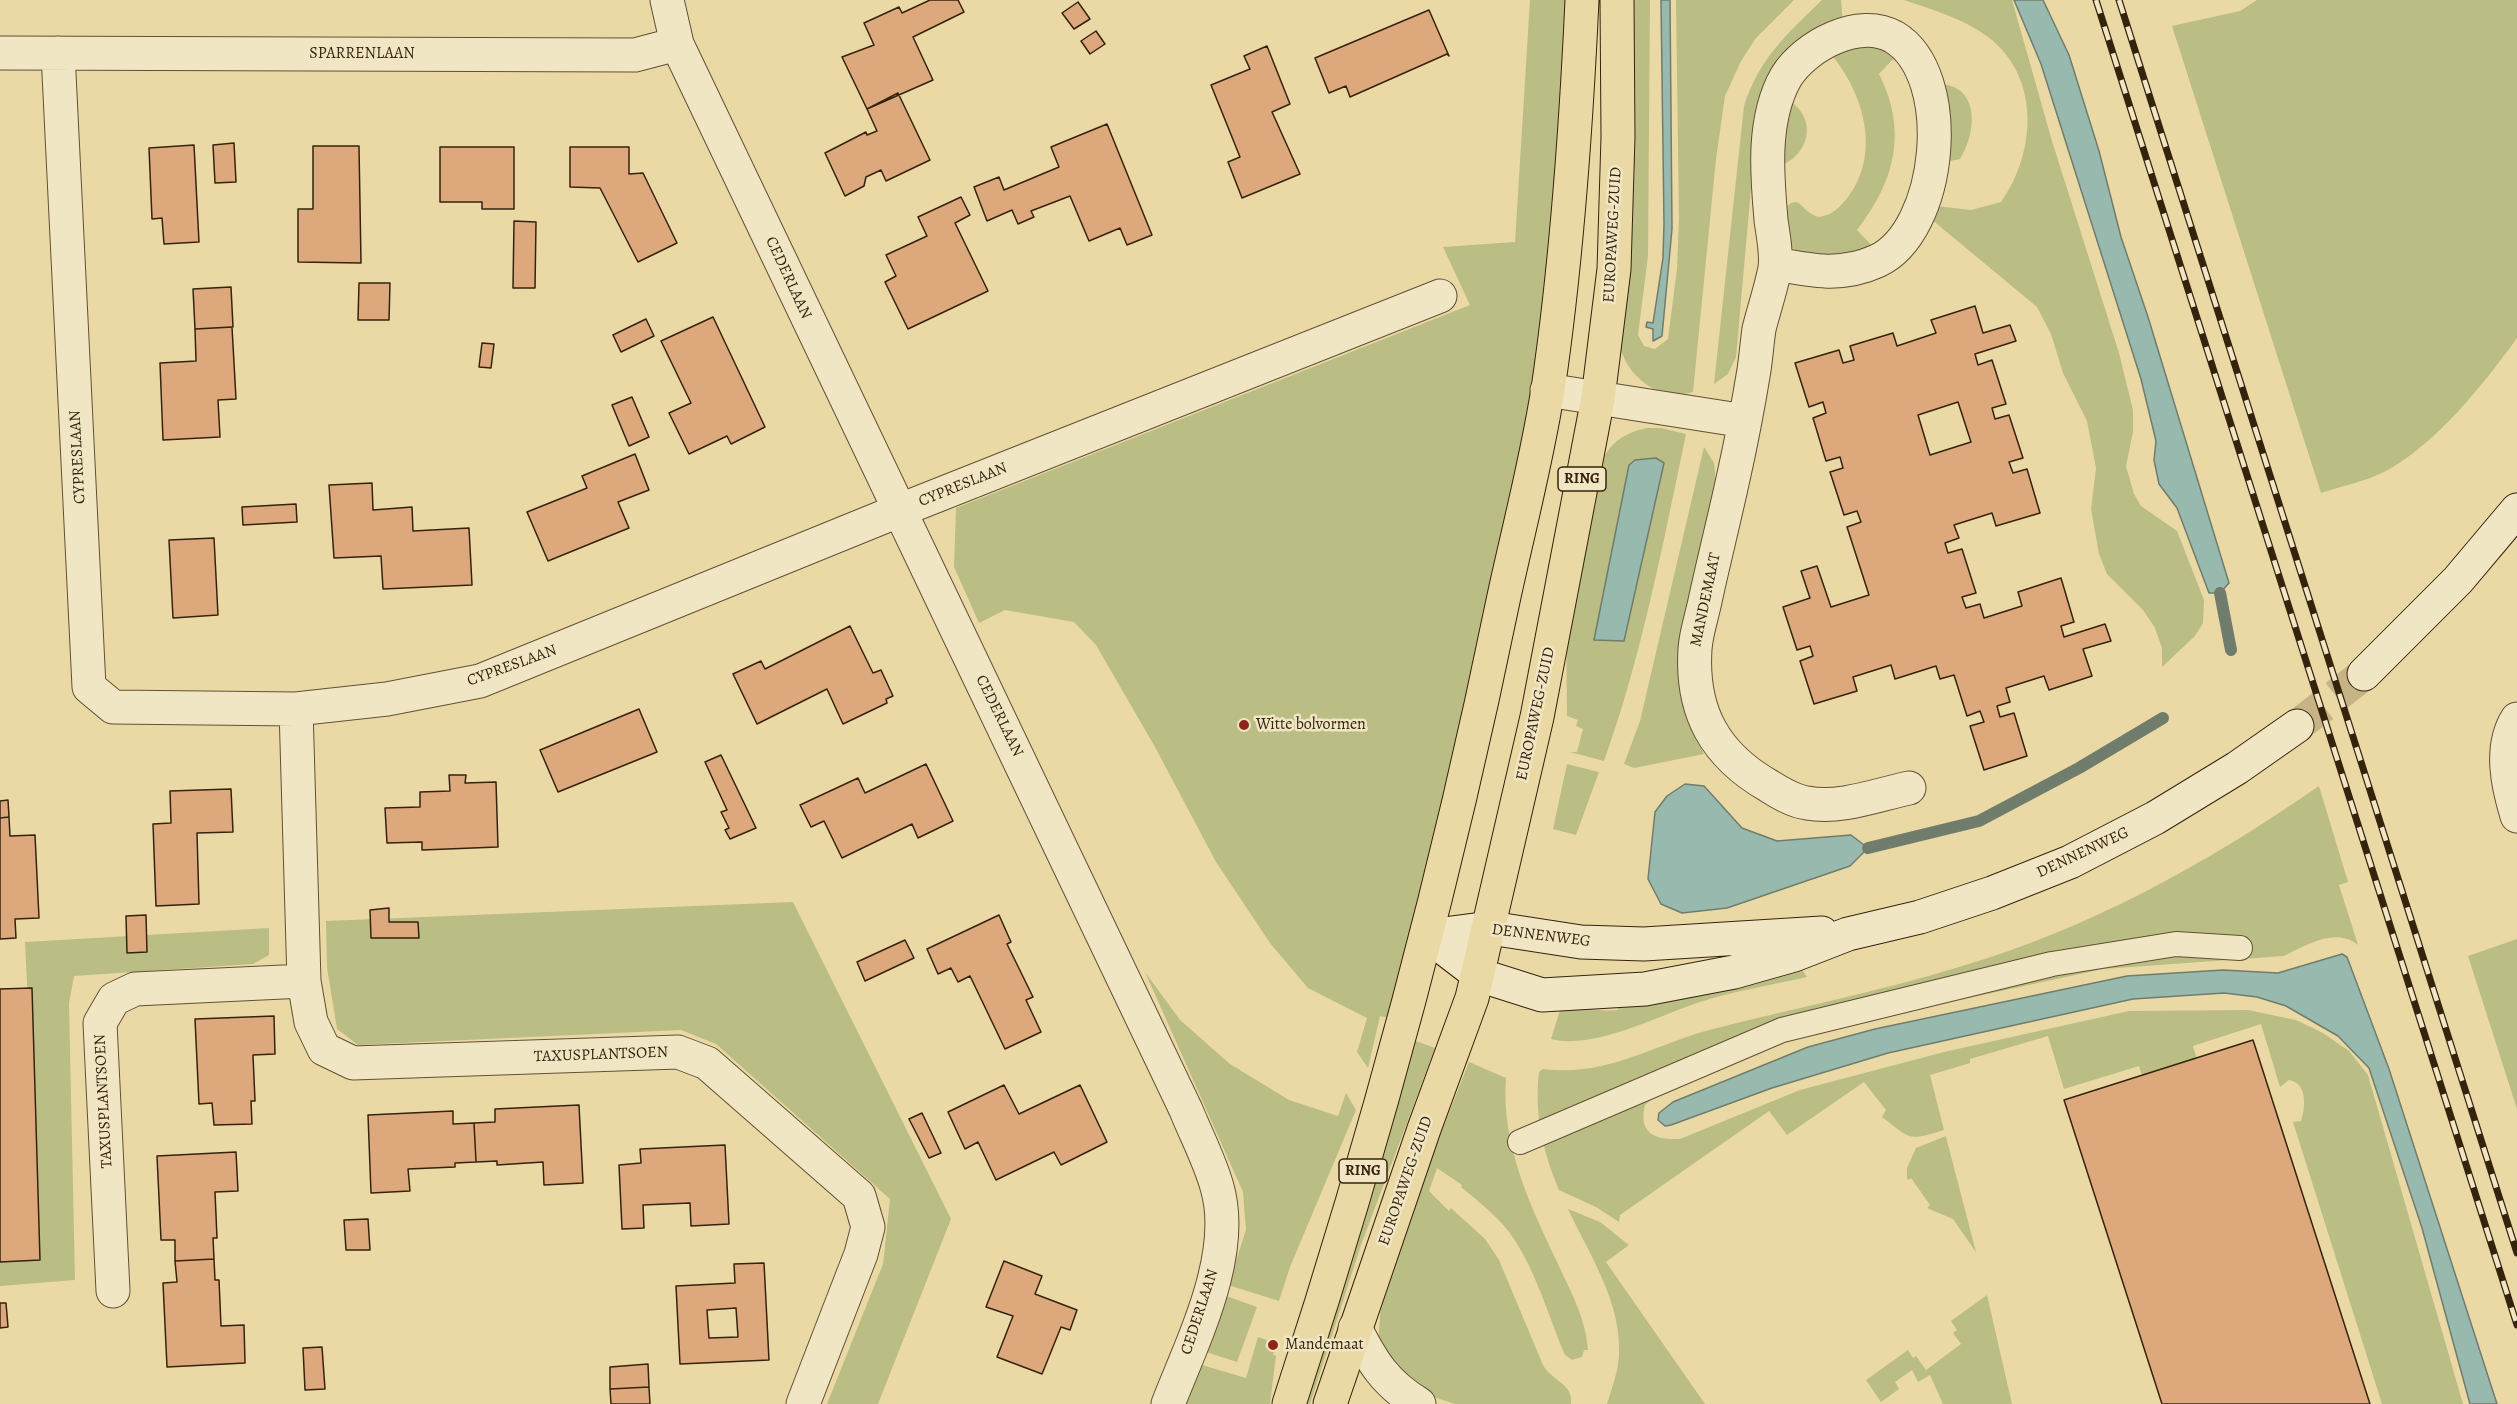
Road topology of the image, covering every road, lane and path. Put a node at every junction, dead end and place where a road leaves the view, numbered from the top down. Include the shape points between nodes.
1 (667, 0) edge
2 (1582, 0) edge
3 (1617, 0) edge
4 (677, 44) junction
5 (0, 53) edge
6 (58, 53) junction
7 (1776, 264) junction
8 (1440, 296) dead end
9 (1547, 390) junction
10 (1598, 398) junction
11 (1745, 421) junction
12 (2517, 510) edge
13 (898, 511) junction
14 (2364, 674) tunnel mouth
15 (296, 709) junction
16 (2517, 719) edge
17 (2297, 726) tunnel mouth
18 (1909, 788) dead end
19 (2517, 816) edge
20 (1490, 928) junction
21 (1848, 934) junction
22 (1428, 936) junction
23 (2240, 948) dead end
24 (1479, 975) junction
25 (304, 981) junction
26 (1520, 1142) dead end
27 (113, 1291) dead end
28 (1355, 1328) junction
29 (803, 1404) edge
30 (1168, 1404) edge
31 (1289, 1404) edge
32 (1330, 1404) edge
33 (1419, 1404) edge

1 - 4 street
2 - 9 main road, RING via 1575,144
3 - 10 main road, EUROPAWEG-ZUID / RING via 1614,269
4 - 6 street, SPARRENLAAN via 635,55
4 - 13 street, CEDERLAAN
5 - 6 street, SPARRENLAAN
6 - 15 street, CYPRESLAAN via 89,687 113,707
7 - 7 street, MANDEMAAT via 1824,273 1850,271 1880,260 1905,240 1922,210 1931,169 1930,84 1921,63 1895,38 1875,30 1852,32 1823,44 1803,58 1786,78 1774,112 1766,178
7 - 11 street, MANDEMAAT via 1759,332
8 - 13 street, CYPRESLAAN
9 - 10 street
9 - 22 main road, RING via 1483,701
10 - 11 street
10 - 20 main road, EUROPAWEG-ZUID / RING via 1537,717
11 - 18 street, MANDEMAAT via 1695,647 1696,688 1708,725 1740,769 1783,795 1805,803 1855,801
12 - 14 street via 2458,580
13 - 15 street, CYPRESLAAN via 480,681 387,699
13 - 30 street, CEDERLAAN via 1186,1110 1218,1188 1222,1224 1212,1286
15 - 25 street, TAXUSPLANTSOEN
16 - 19 street via 2510,730 2506,768
17 - 21 street, DENNENWEG via 2155,818 2070,862 1920,917
20 - 21 street, DENNENWEG via 1602,943 1721,940 1814,932
20 - 22 street, DENNENWEG
20 - 24 main road, EUROPAWEG-ZUID / RING
21 - 24 street, DENNENWEG via 1734,972 1645,989 1542,995
22 - 24 street, DENNENWEG
22 - 31 main road, RING via 1382,1109
23 - 26 lane via 2176,944 2052,964 1782,1030
24 - 28 main road, EUROPAWEG-ZUID / RING
25 - 27 street, TAXUSPLANTSOEN via 135,989 114,999 100,1023
25 - 29 street, TAXUSPLANTSOEN via 311,1022 324,1049 353,1063 678,1052 707,1063 859,1196 868,1227
28 - 32 main road, EUROPAWEG-ZUID / RING
28 - 33 street via 1372,1363 1388,1382

